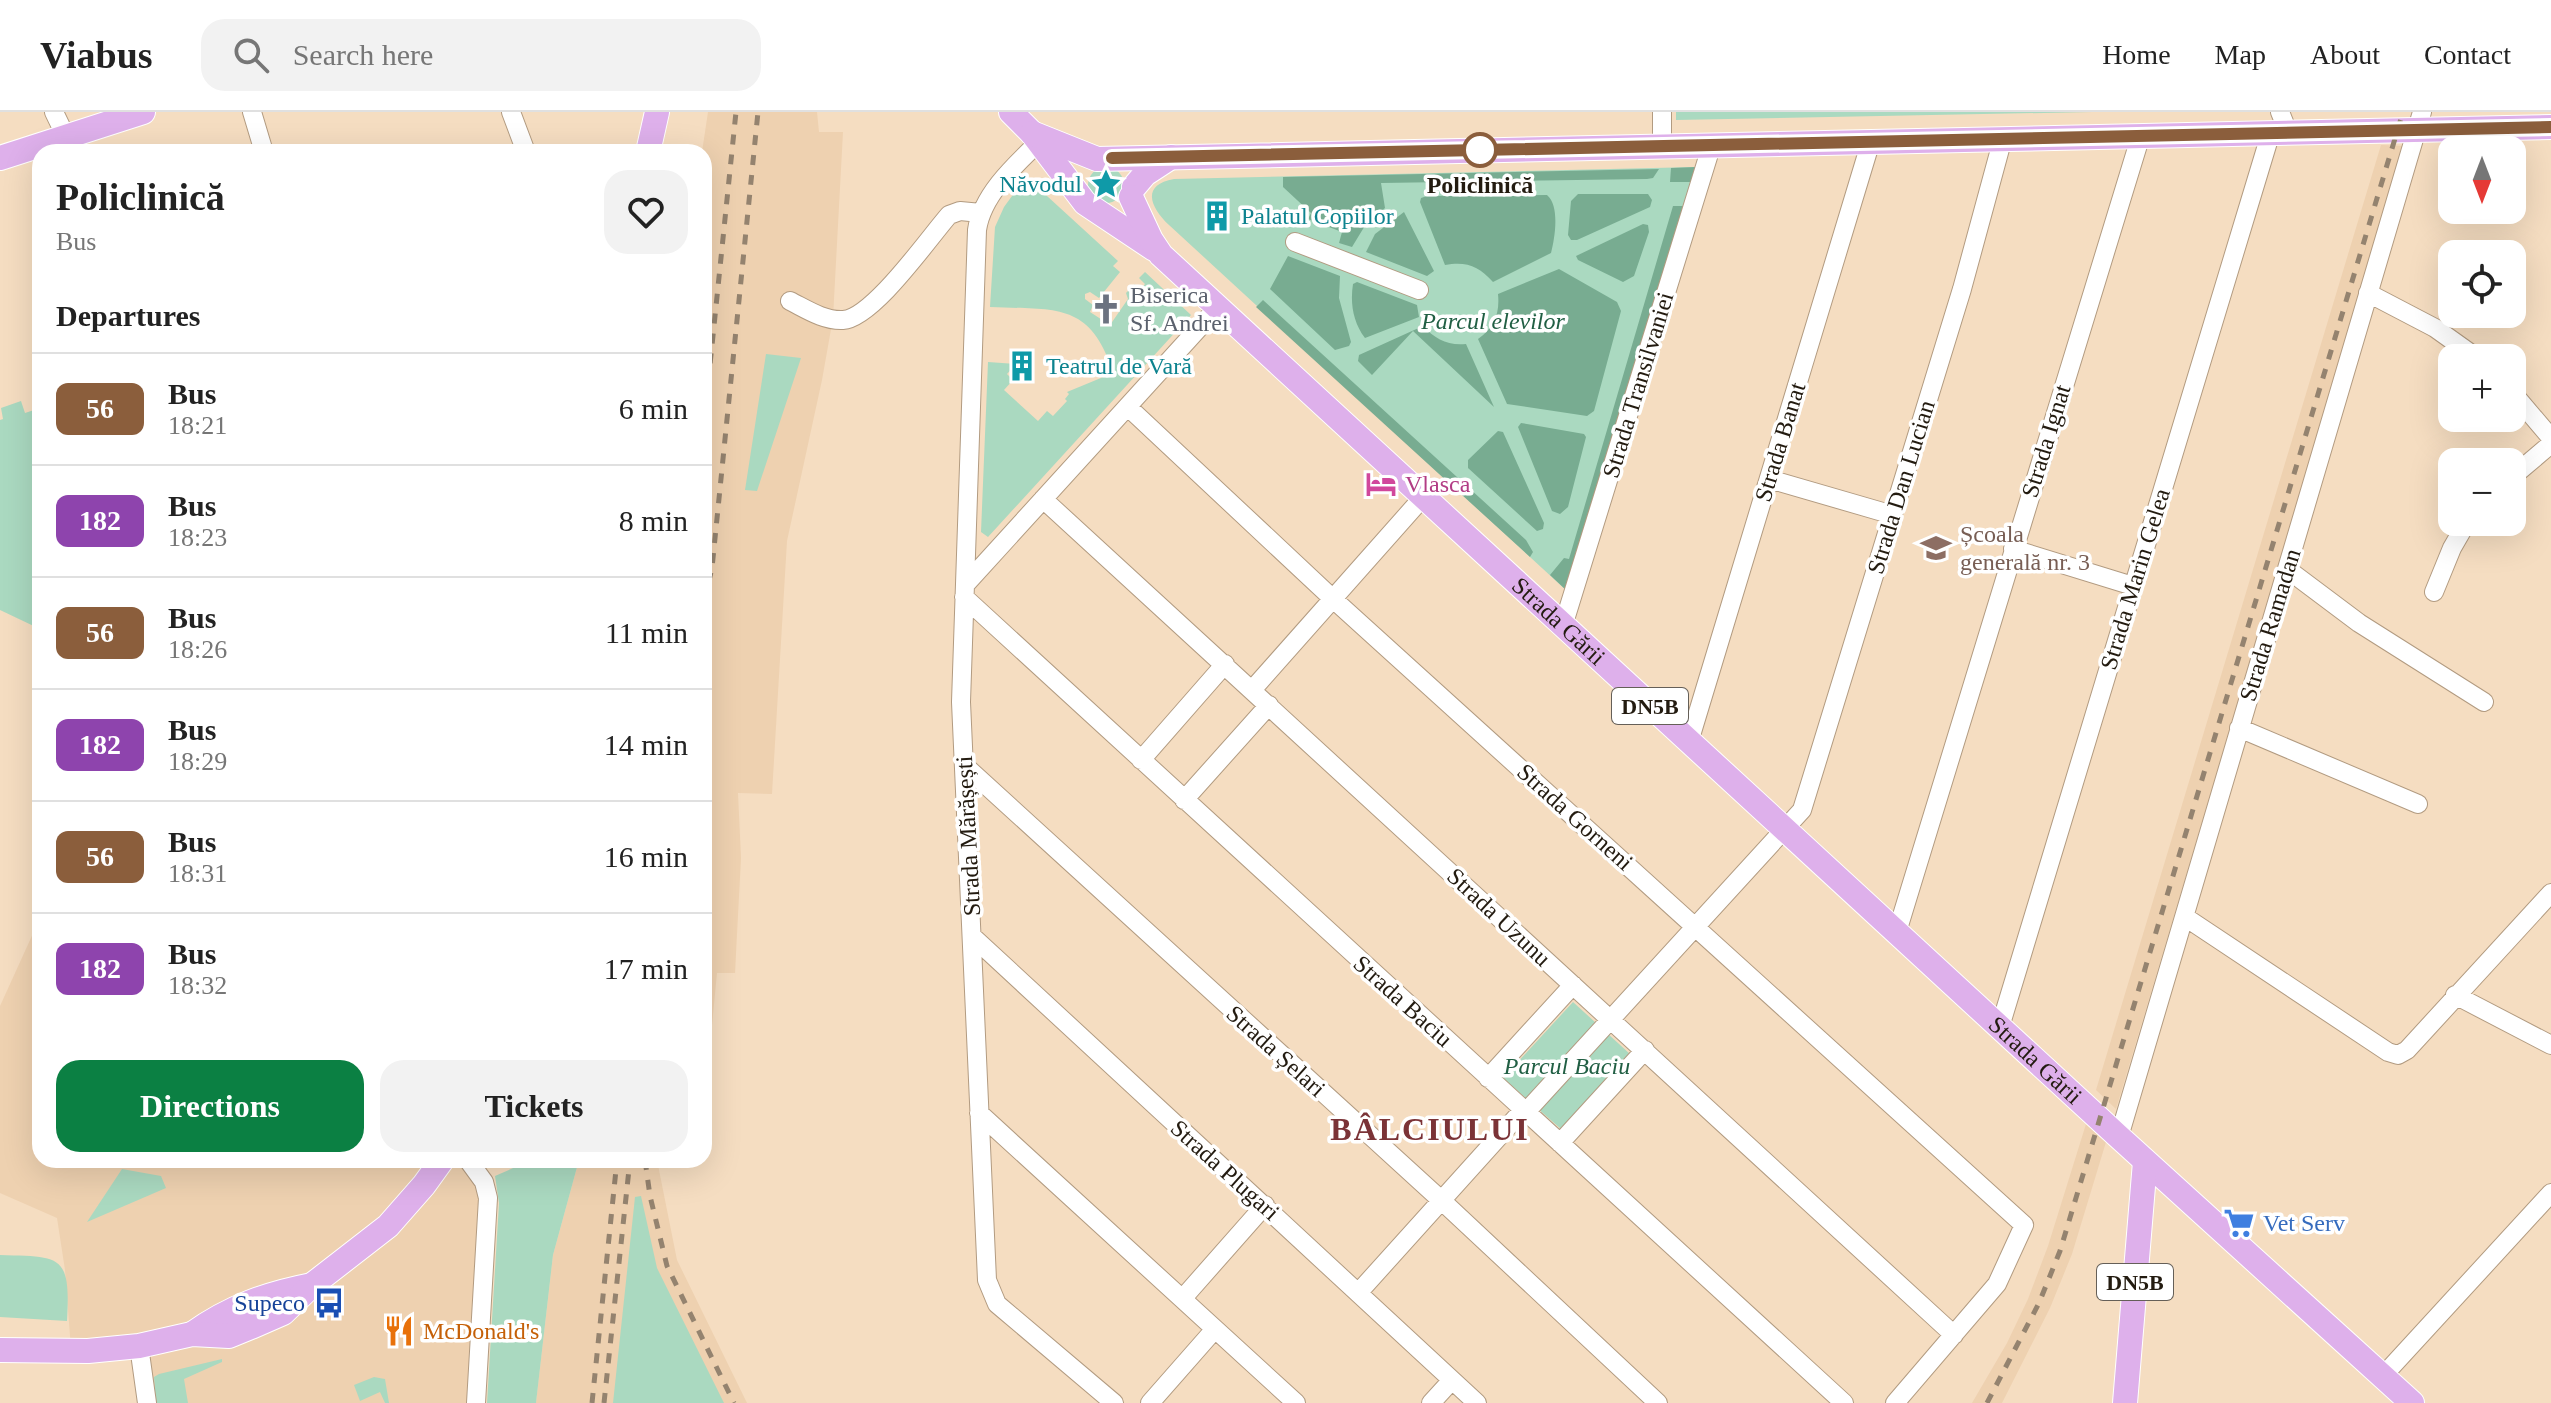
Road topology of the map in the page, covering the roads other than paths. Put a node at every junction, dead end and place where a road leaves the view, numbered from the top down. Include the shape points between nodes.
1 (54, 112) edge
2 (143, 112) edge
3 (252, 112) edge
4 (511, 112) edge
5 (657, 112) edge
6 (1011, 112) edge
7 (1662, 112) edge
8 (2419, 121) edge
9 (2280, 126) edge
10 (2551, 127) edge
11 (2141, 135) junction
12 (66, 137) junction
13 (1036, 137) junction
14 (2003, 138) junction
15 (1871, 141) junction
16 (44, 144) edge
17 (262, 144) edge
18 (523, 144) edge
19 (650, 144) edge
20 (1712, 144) junction
21 (1662, 145) junction
22 (32, 148) edge
23 (1171, 157) junction
24 (0, 158) edge
25 (1105, 158) junction
26 (1133, 192) junction
27 (1089, 203) junction
28 (981, 213) junction
29 (1295, 242) dead end
30 (1156, 250) junction
31 (1419, 290) dead end
32 (2368, 293) junction
33 (790, 301) dead end
34 (1218, 307) junction
35 (2457, 344) edge
36 (1128, 407) junction
37 (2526, 410) edge
38 (2551, 441) edge
39 (2526, 464) edge
40 (1769, 479) junction
41 (1424, 496) junction
42 (1043, 499) junction
43 (1893, 515) junction
44 (2459, 536) edge
45 (2013, 549) junction
46 (2287, 569) junction
47 (2133, 586) junction
48 (964, 591) junction
49 (2434, 592) dead end
50 (1332, 598) junction
51 (1563, 626) junction
52 (1225, 664) junction
53 (1252, 690) junction
54 (2484, 702) dead end
55 (1269, 705) junction
56 (2239, 728) junction
57 (1689, 742) junction
58 (1141, 760) junction
59 (964, 765) junction
60 (1184, 800) junction
61 (2418, 804) dead end
62 (1783, 828) junction
63 (2551, 893) edge
64 (2185, 917) junction
65 (1695, 926) junction
66 (1897, 932) junction
67 (973, 937) junction
68 (1573, 985) junction
69 (2455, 995) junction
70 (1610, 1019) junction
71 (2000, 1027) junction
72 (2551, 1045) edge
73 (1645, 1050) junction
74 (1488, 1078) junction
75 (1524, 1111) junction
76 (979, 1113) junction
77 (2119, 1137) junction
78 (1560, 1143) junction
79 (2145, 1162) junction
80 (436, 1168) edge
81 (474, 1168) edge
82 (2551, 1193) edge
83 (1441, 1200) junction
84 (1265, 1205) junction
85 (1358, 1293) junction
86 (1183, 1298) junction
87 (1215, 1329) junction
88 (1954, 1335) junction
89 (139, 1346) junction
90 (0, 1350) edge
91 (2382, 1377) junction
92 (1452, 1380) junction
93 (147, 1403) edge
94 (476, 1403) edge
95 (1114, 1403) edge
96 (1150, 1403) edge
97 (1296, 1403) edge
98 (1431, 1403) edge
99 (1477, 1403) edge
100 (1658, 1403) edge
101 (1844, 1403) edge
102 (1895, 1403) edge
103 (2125, 1403) edge
104 (2412, 1403) edge

1 - 12 street
2 - 12 main road
3 - 17 street
4 - 18 street
5 - 19 main road
6 - 13 main road, DN5B
7 - 21 street
8 - 9 main road
8 - 10 main road
8 - 32 street, Strada Ramadan
9 - 11 main road
9 - 47 street, Strada Marin Gelea
11 - 14 main road
11 - 45 street, Strada Ignat
12 - 16 main road
13 - 25 main road, DN5B
13 - 27 main road, DN5B
13 - 28 street, Strada Mărășești
14 - 15 main road
14 - 43 street, Strada Dan Lucian
15 - 20 main road
15 - 40 street, Strada Banat
20 - 21 main road
20 - 51 street, Strada Transilvaniei
21 - 23 main road
22 - 24 main road
23 - 25 main road
23 - 26 main road via 1145,174
25 - 26 main road, DN5B via 1128,168
25 - 27 main road via 1080,175
26 - 27 main road via 1117,210
26 - 30 main road, Strada Gării / DN5B
27 - 30 main road, DN5B
28 - 33 street via 949,215 862,314 837,319
28 - 48 street, Strada Mărășești
29 - 31 street
30 - 34 main road, Strada Gării / DN5B
32 - 35 street
32 - 46 street, Strada Ramadan
34 - 36 street
34 - 41 main road, Strada Gării / DN5B
36 - 42 street
36 - 50 street, Strada Gorneni
37 - 38 street
38 - 39 street
40 - 43 street
40 - 57 street, Strada Banat
41 - 50 street
41 - 51 main road, Strada Gării / DN5B
42 - 48 street
42 - 52 street, Strada Uzunu
43 - 62 street, Strada Dan Lucian via 1805,803
44 - 49 street
45 - 47 street
45 - 66 street, Strada Ignat
46 - 54 street via 2359,623
46 - 56 street, Strada Ramadan
47 - 71 street, Strada Marin Gelea
48 - 58 street, Strada Baciu
48 - 59 street, Strada Mărășești
50 - 53 street
50 - 65 street, Strada Gorneni
51 - 57 main road, Strada Gării / DN5B
52 - 53 street, Strada Uzunu
52 - 58 street
53 - 55 street, Strada Uzunu
55 - 60 street
55 - 68 street, Strada Uzunu
56 - 61 street
56 - 64 street, Strada Ramadan
57 - 62 main road, Strada Gării / DN5B
58 - 60 street, Strada Baciu
59 - 67 street, Strada Mărășești
59 - 83 street, Strada Șelari
60 - 74 street, Strada Baciu
62 - 65 street, Strada Dan Lucian
62 - 66 main road, Strada Gării / DN5B
63 - 69 street
64 - 69 street via 2398,1055
64 - 77 street, Strada Ramadan
65 - 70 street, Strada Dan Lucian
65 - 88 street, Strada Gorneni via 2024,1225 1997,1284
66 - 71 main road, Strada Gării / DN5B
67 - 76 street, Strada Mărășești
67 - 84 street, Strada Plugari
68 - 70 street, Strada Uzunu
68 - 74 street
69 - 72 street
70 - 73 street, Strada Uzunu
70 - 75 street, Strada Dan Lucian
71 - 77 main road, Strada Gării / DN5B
73 - 78 street
73 - 88 street, Strada Uzunu
74 - 75 street, Strada Baciu
75 - 78 street, Strada Baciu
75 - 83 street, Strada Dan Lucian
76 - 86 street
76 - 95 street, Strada Mărășești via 992,1297
77 - 79 main road, Strada Gării / DN5B
78 - 101 street, Strada Baciu
79 - 91 main road, Strada Gării
79 - 103 main road, DN5B
80 - 89 main road via 388,1226 312,1285 221,1313 192,1334
81 - 94 street via 488,1198
82 - 91 street
83 - 85 street, Strada Dan Lucian
83 - 100 street, Strada Șelari
84 - 85 street, Strada Plugari
84 - 86 street
85 - 92 street, Strada Plugari
86 - 87 street
87 - 96 street
87 - 97 street
88 - 102 street
89 - 90 main road
89 - 93 street
91 - 104 main road, Strada Gării
92 - 98 street
92 - 99 street, Strada Plugari

